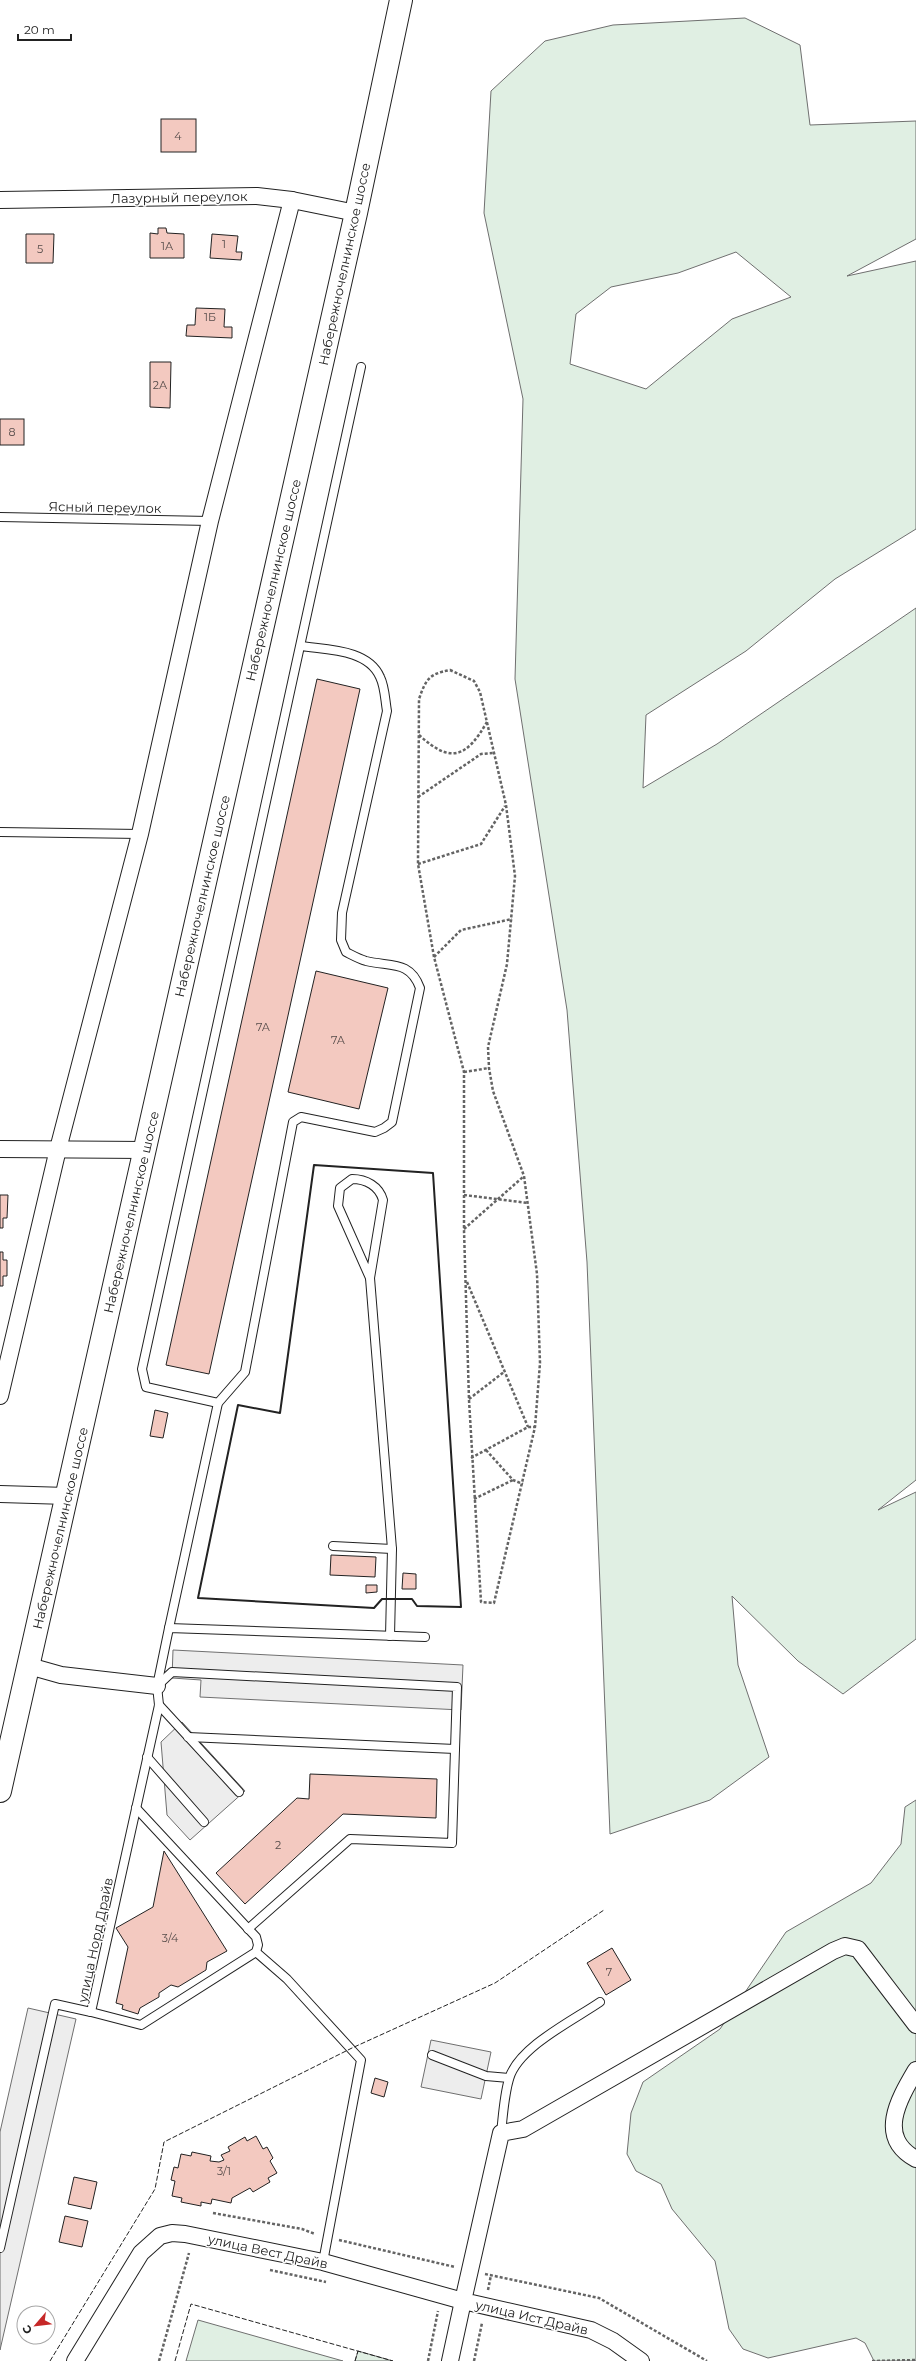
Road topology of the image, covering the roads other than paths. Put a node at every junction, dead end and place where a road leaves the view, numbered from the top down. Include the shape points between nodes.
1 (401, 0) edge
2 (0, 200) edge
3 (292, 200) junction
4 (356, 213) junction
5 (361, 367) dead end
6 (0, 517) edge
7 (210, 521) junction
8 (300, 646) junction
9 (0, 832) edge
10 (140, 834) junction
11 (0, 1149) edge
12 (58, 1149) junction
13 (145, 1150) junction
14 (370, 1278) junction
15 (0, 1396) edge
16 (218, 1403) junction
17 (0, 1494) edge
18 (67, 1496) junction
19 (333, 1546) dead end
20 (392, 1549) junction
21 (169, 1628) junction
22 (390, 1636) junction
23 (425, 1638) dead end
24 (29, 1666) junction
25 (157, 1686) junction
26 (159, 1705) junction
27 (188, 1737) junction
28 (455, 1749) junction
29 (147, 1757) junction
30 (0, 1791) edge
31 (239, 1792) dead end
32 (136, 1808) junction
33 (204, 1822) dead end
34 (248, 1929) junction
35 (256, 1952) junction
36 (600, 2002) dead end
37 (91, 2012) junction
38 (916, 2025) edge
39 (432, 2055) dead end
40 (916, 2070) edge
41 (509, 2078) junction
42 (501, 2133) junction
43 (916, 2159) edge
44 (0, 2248) edge
45 (323, 2262) junction
46 (463, 2301) junction
47 (75, 2361) edge
48 (450, 2361) edge
49 (641, 2361) edge

1 - 4 main road, Набережночелнинское шоссе
2 - 3 street, Лазурный переулок via 257,196
3 - 4 street, Лазурный переулок
3 - 7 street
4 - 13 main road, Набережночелнинское шоссе
5 - 8 lane
6 - 7 lane, Ясный переулок
7 - 10 street
8 - 16 lane via 142,1369 146,1387
8 - 16 lane via 356,655 372,664 381,678 387,711 342,913 341,940 346,952 364,961 406,968 416,975 420,988 392,1122 375,1132 301,1117 294,1122 245,1372
9 - 10 lane
10 - 12 street
11 - 12 street
12 - 13 street
12 - 15 street
13 - 18 main road, Набережночелнинское шоссе
14 - 14 lane via 383,1200 376,1187 360,1179 352,1179 340,1188 338,1206
14 - 20 lane
16 - 21 lane, улица Норд Драйв
17 - 18 street
18 - 24 main road, Набережночелнинское шоссе
19 - 20 lane
20 - 22 lane
21 - 22 lane
21 - 25 lane, улица Норд Драйв
22 - 23 lane
24 - 25 street via 61,1675
24 - 30 main road, Набережночелнинское шоссе
25 - 26 lane, улица Норд Драйв
25 - 28 lane via 172,1672 457,1687
26 - 27 lane
26 - 29 lane, улица Норд Драйв
27 - 28 lane
27 - 31 lane
28 - 34 lane via 452,1843 350,1839
29 - 32 lane, улица Норд Драйв
29 - 33 lane
32 - 34 lane
32 - 37 lane, улица Норд Драйв
34 - 35 lane via 256,1937
35 - 37 lane via 142,2025
35 - 45 lane via 291,1984 361,2060
36 - 41 lane via 534,2046 517,2064
37 - 44 lane, улица Норд Драйв via 55,2004
38 - 42 street via 858,1949 846,1946 523,2128
39 - 41 lane via 486,2076
40 - 43 street via 899,2100 893,2122 896,2142
41 - 42 lane
42 - 46 street
45 - 46 street, улица Вест Драйв
45 - 47 street, улица Вест Драйв via 185,2234 172,2233 160,2236 141,2253
46 - 48 street
46 - 49 street, улица Ист Драйв via 591,2330 613,2341

